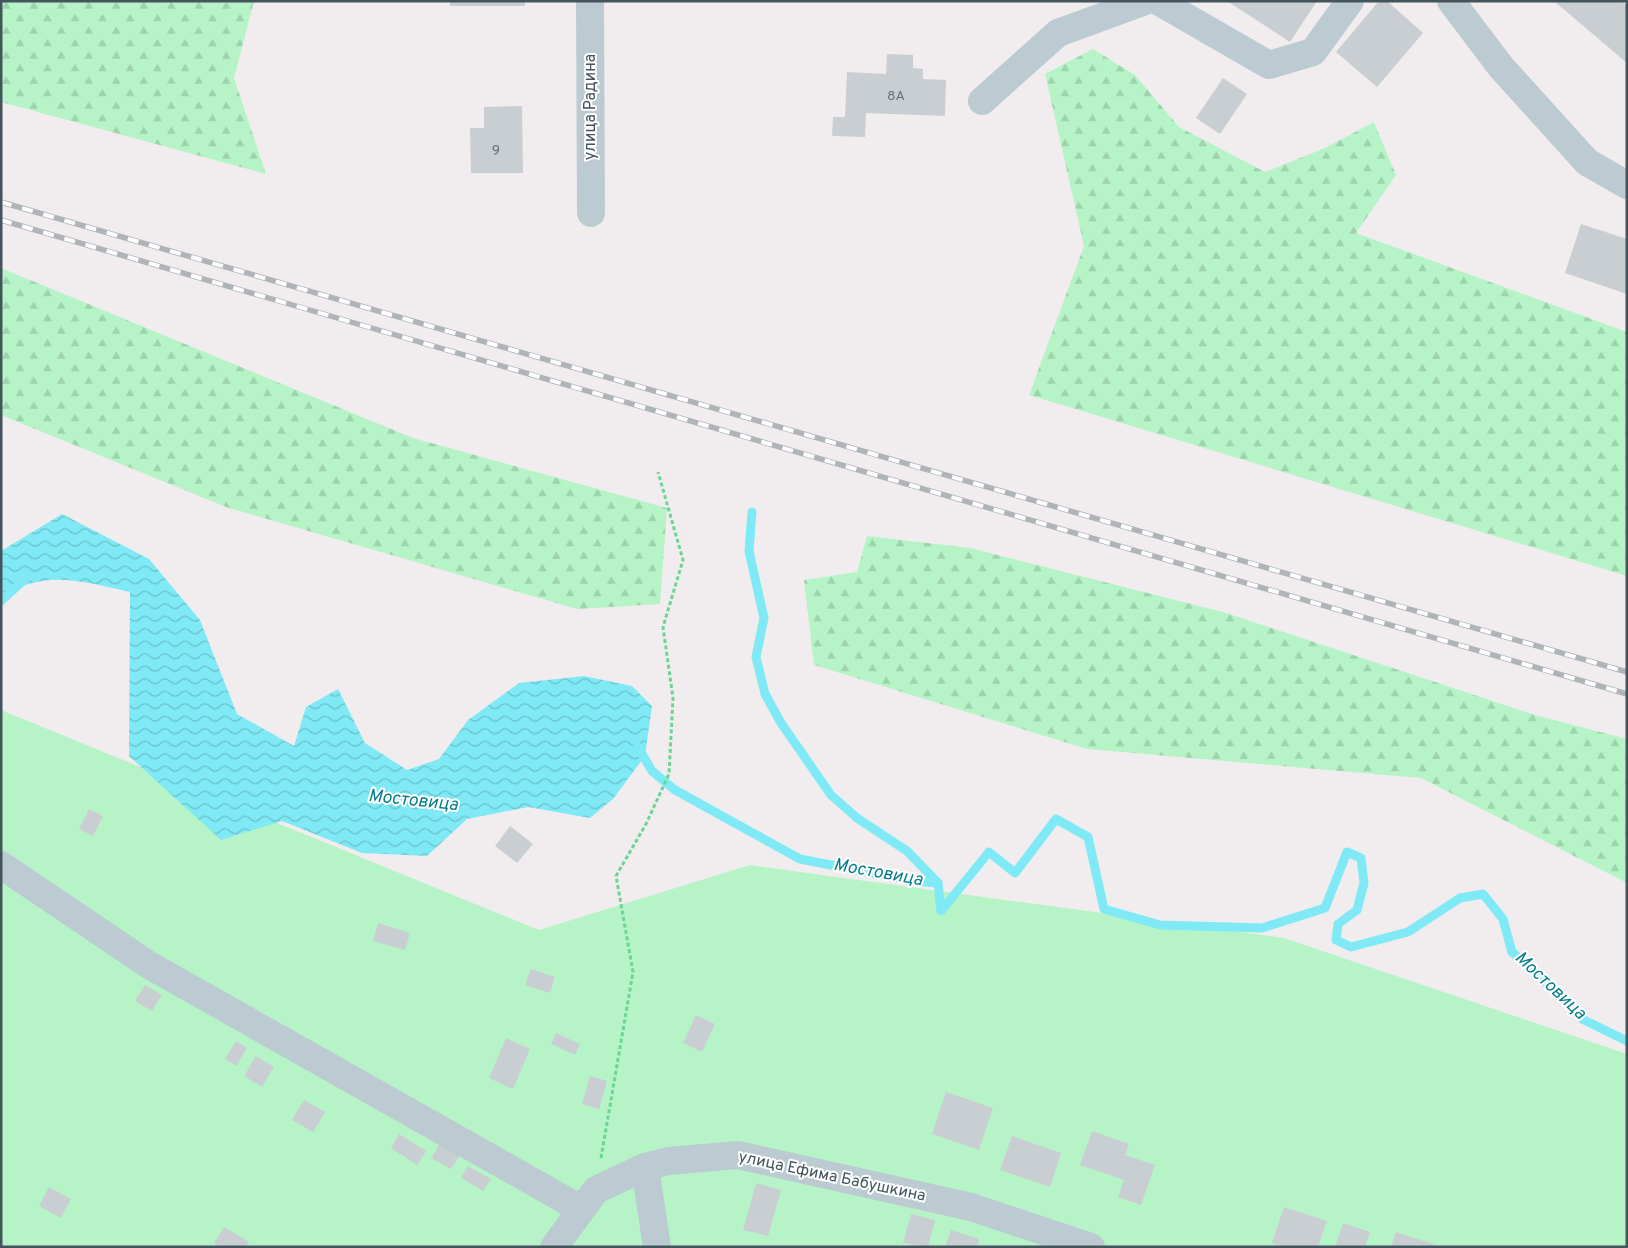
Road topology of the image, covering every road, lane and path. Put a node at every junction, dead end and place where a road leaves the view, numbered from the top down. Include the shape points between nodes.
1 (590, 1) edge
2 (1145, 1) edge
3 (1158, 1) edge
4 (1451, 1) edge
5 (1348, 2) edge
6 (982, 101) dead end
7 (1627, 186) edge
8 (591, 212) dead end
9 (658, 472) dead end
10 (1, 865) edge
11 (646, 1167) junction
12 (588, 1200) junction
13 (554, 1247) edge
14 (657, 1247) edge
15 (1091, 1247) edge

1 - 8 street, улица Радина
2 - 6 street via 1058,33
3 - 5 street via 1269,65 1313,52
4 - 7 street via 1501,67 1588,162
9 - 12 path via 683,560 663,627 673,698 668,774 646,824 616,876 633,972
10 - 12 street via 149,965
11 - 12 street, улица Ефима Бабушкина
11 - 14 street
11 - 15 street, улица Ефима Бабушкина via 668,1161 738,1155 971,1207
12 - 13 street

